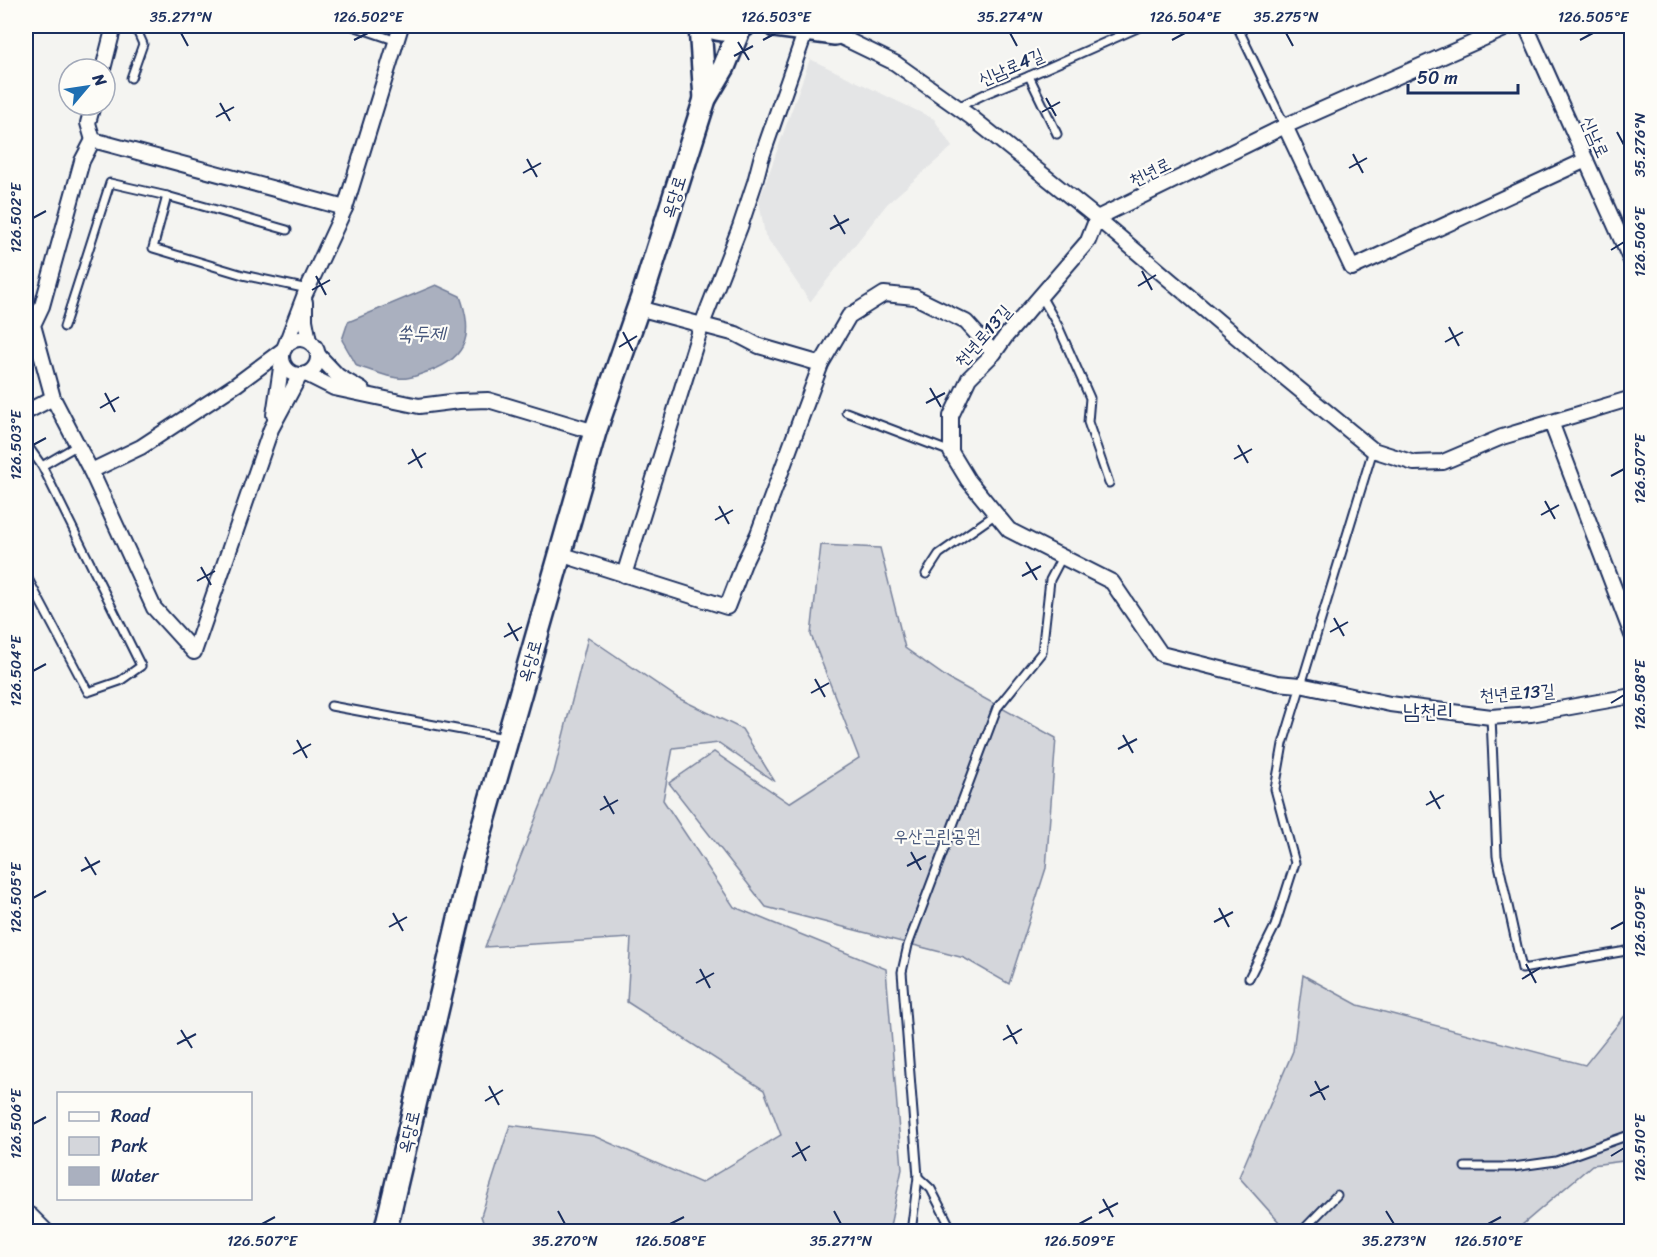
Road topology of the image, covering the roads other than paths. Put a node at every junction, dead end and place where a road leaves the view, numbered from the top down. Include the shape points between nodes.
1 (114, 26) edge
2 (135, 26) edge
3 (353, 26) edge
4 (401, 26) edge
5 (700, 26) edge
6 (707, 26) edge
7 (775, 26) edge
8 (1142, 26) edge
9 (1237, 26) edge
10 (1511, 26) edge
11 (1526, 26) edge
12 (742, 27) edge
13 (821, 30) edge
14 (397, 41) junction
15 (106, 57) edge
16 (1029, 76) junction
17 (131, 78) dead end
18 (705, 99) junction
19 (958, 108) junction
20 (90, 117) edge
21 (1285, 126) junction
22 (1057, 134) dead end
23 (93, 140) junction
24 (1586, 160) junction
25 (167, 196) junction
26 (345, 208) junction
27 (1097, 218) junction
28 (287, 231) dead end
29 (1632, 263) edge
30 (307, 292) junction
31 (1041, 296) junction
32 (638, 308) junction
33 (64, 327) dead end
34 (701, 327) junction
35 (309, 341) junction
36 (994, 353) junction
37 (283, 355) junction
38 (319, 356) junction
39 (821, 364) junction
40 (303, 375) junction
41 (375, 396) junction
42 (53, 398) junction
43 (1632, 398) edge
44 (26, 412) edge
45 (846, 412) dead end
46 (1551, 422) junction
47 (272, 429) junction
48 (595, 432) junction
49 (78, 445) junction
50 (1372, 450) junction
51 (26, 451) edge
52 (951, 452) junction
53 (42, 466) junction
54 (91, 471) junction
55 (1109, 483) dead end
56 (996, 514) junction
57 (560, 555) junction
58 (1062, 557) junction
59 (926, 574) dead end
60 (26, 575) edge
61 (624, 575) junction
62 (1632, 635) edge
63 (1300, 685) junction
64 (1632, 696) edge
65 (331, 706) dead end
66 (1491, 717) junction
67 (508, 739) junction
68 (1632, 950) edge
69 (1249, 978) dead end
70 (1632, 1134) edge
71 (1465, 1167) dead end
72 (918, 1177) junction
73 (1337, 1195) dead end
74 (26, 1215) edge
75 (47, 1232) edge
76 (385, 1232) edge
77 (911, 1232) edge
78 (953, 1232) edge
79 (1301, 1232) edge

1 - 15 street
2 - 17 lane via 143,44
3 - 14 lane
4 - 14 street
5 - 18 main road
6 - 12 main road via 729,31
7 - 13 main road
8 - 16 lane, 신남로4길
9 - 21 lane
10 - 21 street, 천년로
11 - 24 street, 신남로
12 - 18 main road
13 - 19 street via 895,63
13 - 34 street via 761,159 740,227
14 - 26 street
16 - 19 lane, 신남로4길
16 - 22 lane
18 - 32 main road, 옥당로
19 - 27 street
20 - 23 street
21 - 24 street via 1352,268
21 - 27 street, 천년로
23 - 26 street
23 - 42 street via 82,161 33,326
24 - 29 street, 신남로
25 - 28 lane
25 - 30 lane via 153,248
25 - 33 lane via 110,183
26 - 30 street
27 - 31 street, 천년로13길 via 1088,241
27 - 50 street
30 - 35 street
30 - 37 street
31 - 36 street, 천년로13길
31 - 55 lane via 1090,398 1088,422
32 - 34 street
32 - 48 main road, 옥당로
34 - 39 street via 736,334 759,346
34 - 61 street
35 - 37 street via 292,340
35 - 38 street
36 - 39 street via 966,322 915,297 884,294 849,316
36 - 52 street, 천년로13길 via 969,378 959,396 951,416
37 - 40 street via 289,371
37 - 47 street
37 - 54 street via 141,447
38 - 40 street via 316,367
38 - 41 street via 338,376
39 - 61 street via 727,607
40 - 41 street via 334,388
40 - 47 street
41 - 48 street via 419,406 488,400
42 - 44 street
42 - 49 street
43 - 46 street
45 - 52 lane
46 - 50 street via 1443,462 1414,464
46 - 62 street
47 - 54 street via 194,652 154,608
48 - 57 main road, 옥당로
49 - 53 lane
49 - 54 street
50 - 63 lane
51 - 53 lane via 30,449
52 - 56 street, 천년로13길
53 - 60 lane via 141,666 120,681 88,692
56 - 58 street, 천년로13길 via 1009,530
56 - 59 lane via 939,554
57 - 61 street
57 - 67 main road, 옥당로
58 - 63 street, 천년로13길 via 1112,582 1161,654 1277,683
58 - 72 lane via 1050,580 1042,652 997,708 908,945 902,972
63 - 66 street, 천년로13길 via 1390,704
63 - 69 lane via 1275,789 1295,864 1275,926
64 - 66 street, 천년로13길
65 - 67 lane
66 - 68 lane via 1497,856 1522,969
67 - 76 main road, 옥당로 via 472,863
70 - 71 lane via 1556,1161 1513,1167
72 - 77 lane
72 - 78 lane via 932,1189
73 - 79 lane
74 - 75 street

